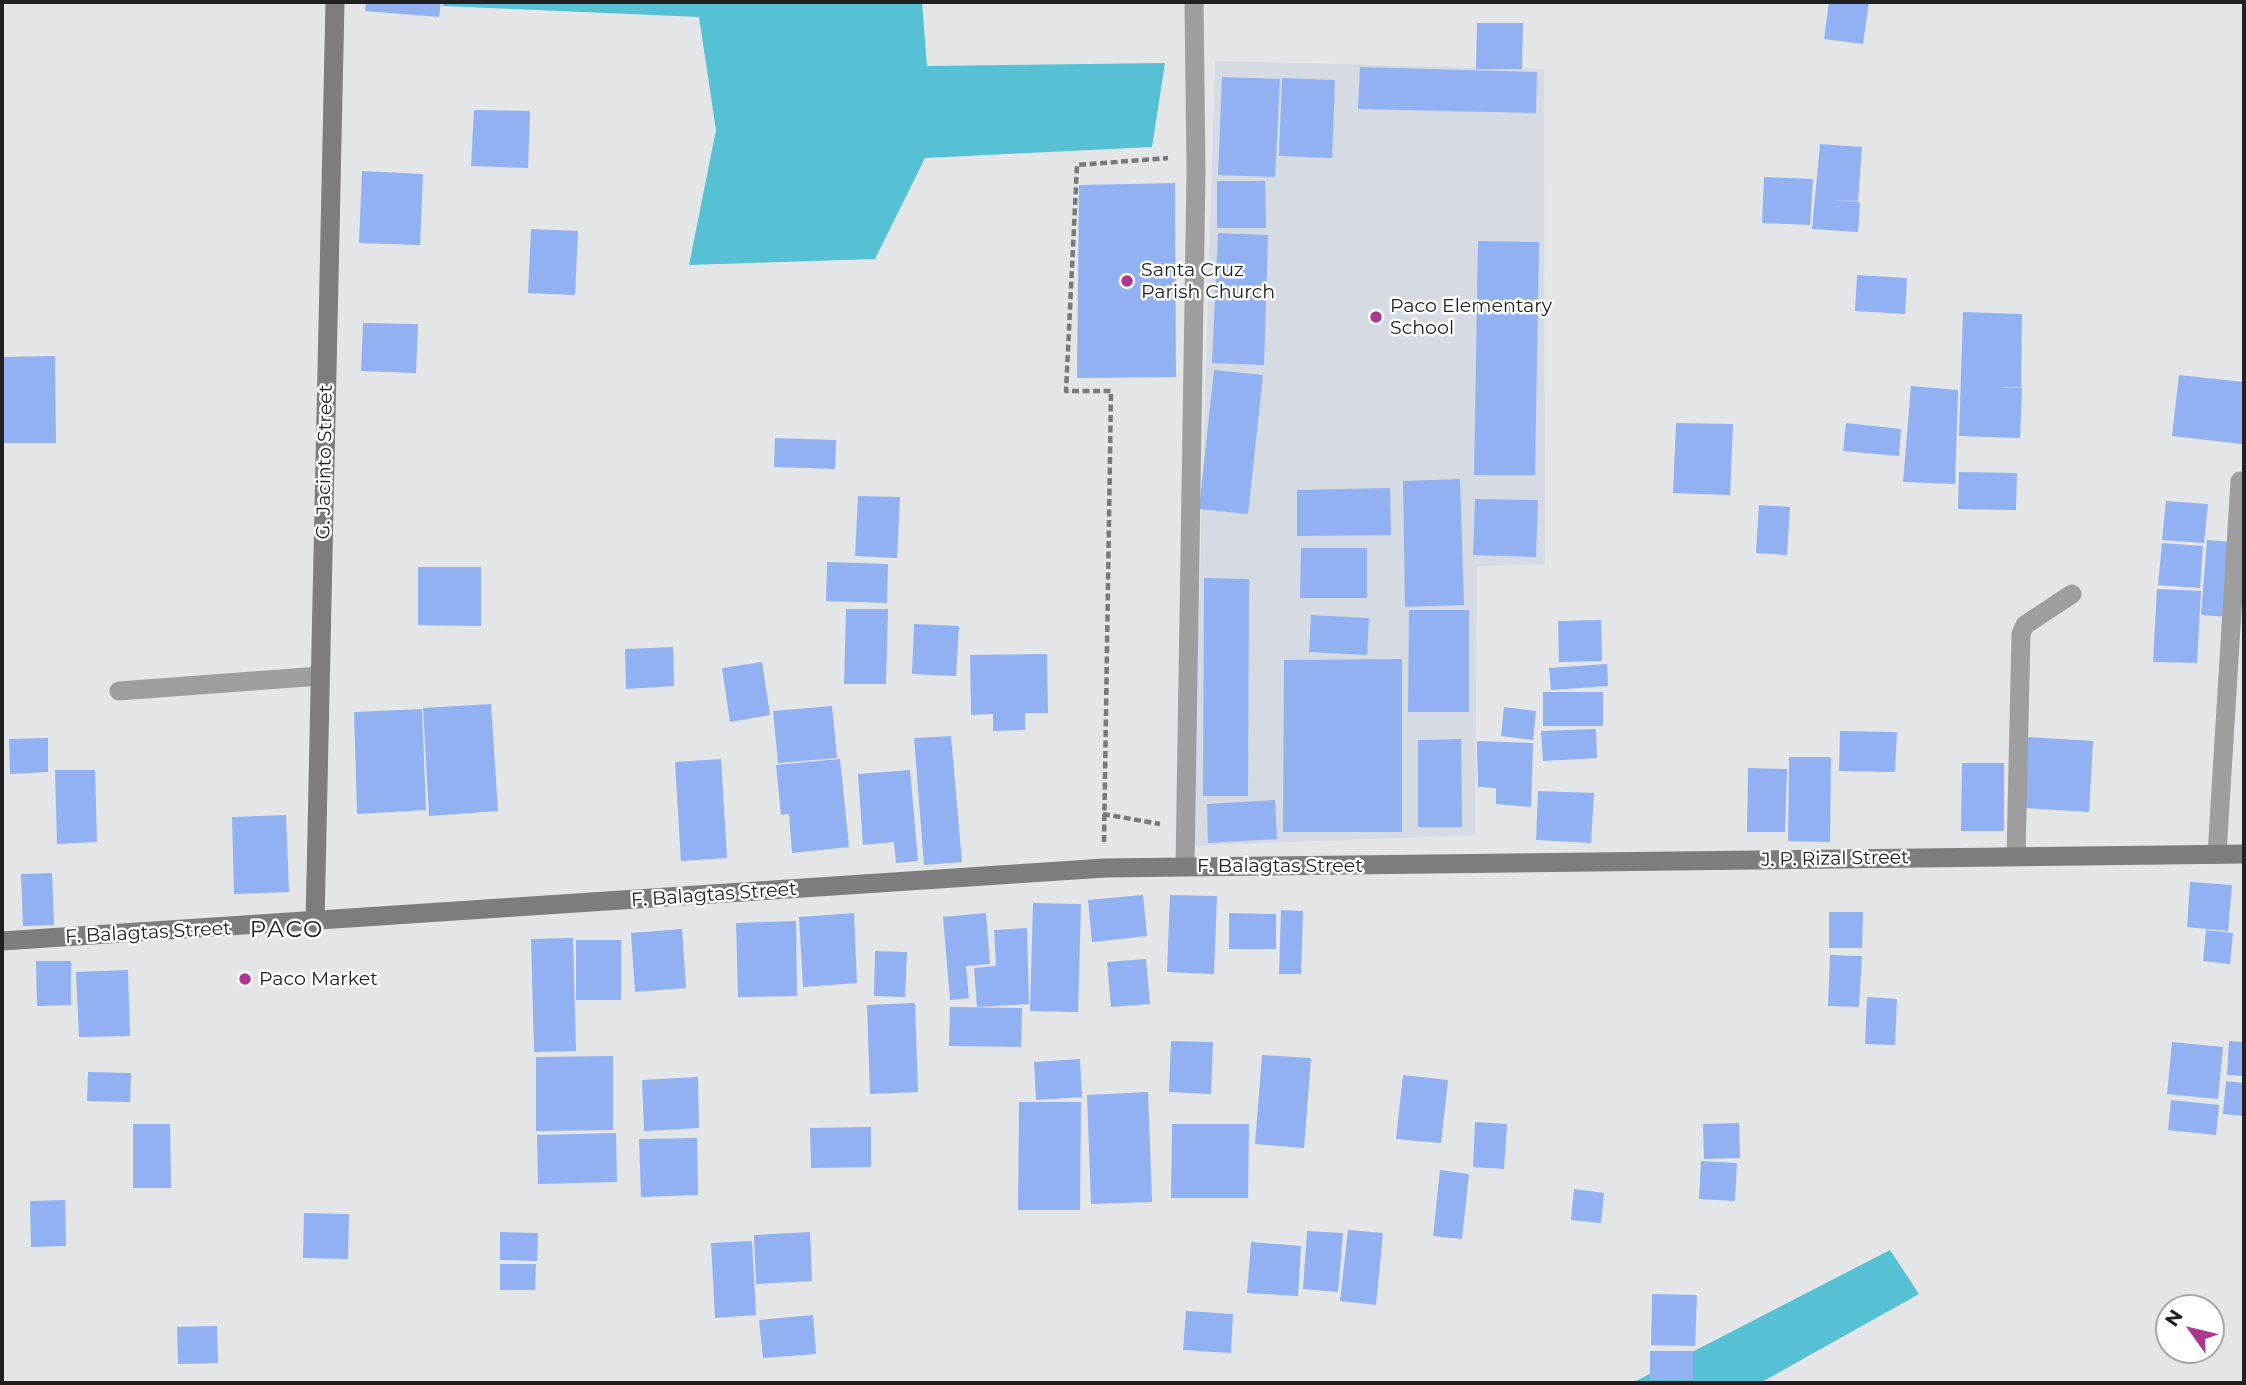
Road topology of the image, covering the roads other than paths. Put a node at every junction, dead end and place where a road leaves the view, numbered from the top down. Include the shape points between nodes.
1 (335, 2) edge
2 (1194, 2) edge
3 (2240, 481) dead end
4 (2072, 594) dead end
5 (320, 676) junction
6 (119, 691) dead end
7 (2217, 854) junction
8 (2244, 854) edge
9 (2016, 856) junction
10 (1426, 865) joint
11 (1178, 867) junction
12 (315, 923) junction
13 (2, 941) edge

1 - 5 main road, G. Jacinto Street
2 - 11 street via 1196,174
3 - 7 street
4 - 9 street via 2025,625 2021,634
5 - 6 street
5 - 12 main road, G. Jacinto Street
7 - 8 main road, J. P. Rizal Street
7 - 9 main road, J. P. Rizal Street
9 - 10 main road, J. P. Rizal Street
10 - 11 main road, F. Balagtas Street
11 - 12 main road, F. Balagtas Street via 1105,868
12 - 13 main road, F. Balagtas Street

